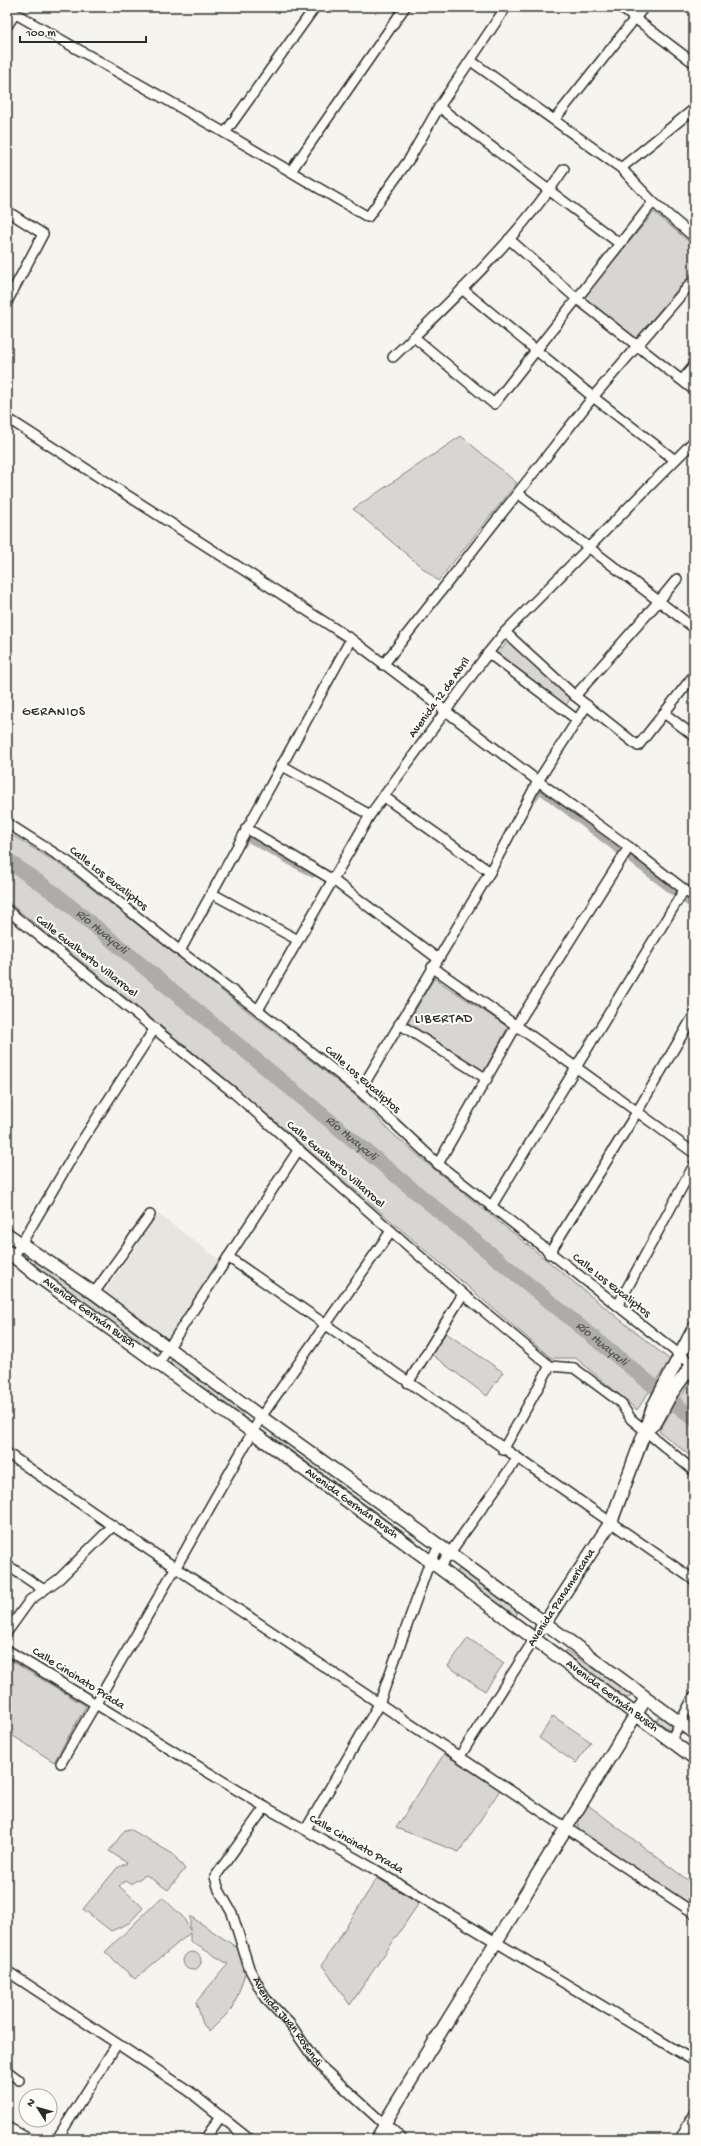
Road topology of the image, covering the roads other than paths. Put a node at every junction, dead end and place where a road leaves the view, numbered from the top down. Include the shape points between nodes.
1 (315, 7) edge
2 (405, 7) edge
3 (506, 7) edge
4 (620, 7) edge
5 (644, 7) edge
6 (11, 12) edge
7 (636, 18) junction
8 (7, 26) edge
9 (472, 61) junction
10 (694, 63) edge
11 (439, 108) junction
12 (694, 109) edge
13 (554, 119) junction
14 (225, 133) junction
15 (621, 168) junction
16 (564, 169) dead end
17 (291, 171) junction
18 (550, 191) junction
19 (653, 202) junction
20 (7, 211) edge
21 (694, 237) edge
22 (509, 239) junction
23 (620, 244) junction
24 (694, 280) edge
25 (462, 289) junction
26 (576, 298) junction
27 (7, 302) edge
28 (414, 337) junction
29 (636, 346) junction
30 (535, 350) junction
31 (393, 357) dead end
32 (694, 366) edge
33 (682, 380) junction
34 (694, 390) edge
35 (593, 397) junction
36 (7, 418) edge
37 (694, 441) edge
38 (675, 460) junction
39 (519, 494) junction
40 (588, 548) junction
41 (677, 579) dead end
42 (659, 601) junction
43 (694, 628) edge
44 (505, 632) junction
45 (351, 640) junction
46 (488, 653) junction
47 (383, 666) junction
48 (694, 674) edge
49 (575, 696) junction
50 (586, 704) junction
51 (444, 712) junction
52 (664, 713) junction
53 (576, 719) junction
54 (694, 736) edge
55 (281, 765) junction
56 (538, 781) junction
57 (383, 796) junction
58 (370, 815) junction
59 (7, 824) edge
60 (246, 828) junction
61 (629, 847) junction
62 (490, 872) junction
63 (333, 880) junction
64 (684, 890) junction
65 (211, 893) junction
66 (694, 898) edge
67 (7, 910) edge
68 (298, 940) junction
69 (180, 951) junction
70 (437, 958) junction
71 (432, 968) junction
72 (258, 1010) junction
73 (694, 1015) edge
74 (399, 1024) junction
75 (516, 1026) junction
76 (155, 1028) junction
77 (577, 1068) junction
78 (487, 1079) junction
79 (360, 1091) junction
80 (637, 1112) junction
81 (298, 1149) junction
82 (694, 1153) edge
83 (438, 1164) junction
84 (694, 1165) edge
85 (491, 1207) junction
86 (150, 1215) dead end
87 (391, 1231) junction
88 (12, 1240) edge
89 (11, 1254) edge
90 (549, 1254) junction
91 (228, 1257) junction
92 (94, 1293) junction
93 (463, 1294) junction
94 (618, 1305) junction
95 (325, 1325) junction
96 (694, 1328) edge
97 (168, 1348) junction
98 (680, 1355) junction
99 (158, 1364) junction
100 (694, 1364) edge
101 (550, 1366) junction
102 (408, 1383) junction
103 (667, 1392) junction
104 (261, 1418) junction
105 (645, 1431) junction
106 (251, 1433) junction
107 (503, 1450) junction
108 (7, 1453) edge
109 (517, 1459) junction
110 (694, 1470) edge
111 (611, 1522) junction
112 (113, 1526) junction
113 (440, 1546) junction
114 (451, 1554) junction
115 (7, 1565) edge
116 (435, 1565) junction
117 (176, 1567) junction
118 (694, 1580) edge
119 (44, 1590) junction
120 (545, 1623) junction
121 (7, 1632) edge
122 (535, 1638) junction
123 (7, 1650) edge
124 (694, 1696) edge
125 (646, 1698) junction
126 (95, 1704) junction
127 (379, 1704) junction
128 (636, 1713) junction
129 (681, 1722) junction
130 (694, 1733) edge
131 (671, 1740) junction
132 (460, 1756) junction
133 (694, 1758) edge
134 (61, 1763) dead end
135 (265, 1807) junction
136 (567, 1827) junction
137 (306, 1829) junction
138 (694, 1913) edge
139 (497, 1943) junction
140 (7, 1971) edge
141 (117, 2044) junction
142 (694, 2061) edge
143 (7, 2071) edge
144 (19, 2080) dead end
145 (694, 2113) edge
146 (221, 2116) junction
147 (384, 2124) junction
148 (7, 2127) edge
149 (29, 2139) edge
150 (57, 2139) edge
151 (206, 2139) edge
152 (249, 2139) edge
153 (375, 2139) edge
154 (400, 2139) edge
155 (680, 2139) edge

1 - 14 street
2 - 17 street
3 - 9 street
4 - 7 street
5 - 7 street
6 - 8 street
6 - 14 street
7 - 10 street
7 - 13 street
9 - 11 street
9 - 13 street
11 - 17 street via 410,158 368,217
11 - 18 street
12 - 15 street
13 - 15 street
14 - 17 street
15 - 19 street
16 - 18 street
18 - 22 street
18 - 23 street
19 - 21 street
19 - 23 street
20 - 27 street via 43,234
22 - 25 street
22 - 26 street
23 - 26 street
24 - 29 street
25 - 28 street
25 - 30 street
26 - 29 street
26 - 30 street
28 - 30 street via 494,404
28 - 31 street
29 - 33 street
29 - 35 street
30 - 35 street
32 - 33 street
33 - 34 street
35 - 38 street
35 - 39 street
36 - 45 street
37 - 38 street, Avenida 12 de Abril
38 - 40 street, Avenida 12 de Abril
39 - 40 street
39 - 47 street
40 - 42 street
40 - 44 street, Avenida 12 de Abril
41 - 42 street
42 - 43 street
42 - 49 street
44 - 46 street, Avenida 12 de Abril
44 - 49 street
45 - 47 street
45 - 55 street
46 - 51 street, Avenida 12 de Abril
46 - 53 street
47 - 51 street
48 - 52 street
49 - 50 street
50 - 52 street via 638,746
50 - 53 street
51 - 56 street
51 - 57 street, Avenida 12 de Abril
52 - 54 street
53 - 56 street
55 - 58 street
55 - 60 street
56 - 61 street
56 - 62 street
57 - 58 street, Avenida 12 de Abril
57 - 62 street
58 - 63 street, Avenida 12 de Abril
59 - 69 street, Calle Los Eucaliptos via 70,863
60 - 63 street
60 - 65 street
61 - 64 street
61 - 75 street
62 - 70 street
63 - 68 street, Avenida 12 de Abril
63 - 70 street
64 - 66 street
64 - 77 street
65 - 68 street
65 - 69 street
67 - 76 street, Calle Gualberto Villarroel
68 - 72 street, Avenida 12 de Abril
69 - 72 street, Calle Los Eucaliptos
70 - 71 street
71 - 74 street
71 - 75 street
72 - 79 street, Calle Los Eucaliptos
73 - 80 street
74 - 78 street
74 - 79 street
75 - 77 street
75 - 78 street
76 - 81 street, Calle Gualberto Villarroel
76 - 88 street via 80,1144
77 - 80 street
77 - 85 street
78 - 83 street
79 - 83 street, Calle Los Eucaliptos
80 - 82 street
80 - 90 street
81 - 87 street, Calle Gualberto Villarroel
81 - 91 street
83 - 85 street, Calle Los Eucaliptos
84 - 94 street
85 - 90 street, Calle Los Eucaliptos
86 - 92 street
87 - 93 street, Calle Gualberto Villarroel
87 - 95 street
88 - 89 street
88 - 92 main road, Avenida Germán Busch
89 - 99 main road, Avenida Germán Busch
90 - 94 street, Calle Los Eucaliptos
91 - 95 street
91 - 97 street
92 - 97 main road, Avenida Germán Busch
93 - 101 street, Calle Gualberto Villarroel
93 - 102 street
94 - 98 street, Calle Los Eucaliptos
95 - 102 street
95 - 104 street
96 - 98 main road, Avenida Panamericana
97 - 99 street
97 - 104 main road, Avenida Germán Busch
98 - 100 street, Calle Los Eucaliptos
98 - 103 main road, Avenida Panamericana
99 - 106 main road, Avenida Germán Busch
100 - 103 main road, Avenida Panamericana
101 - 105 street via 574,1368 620,1402 631,1419
101 - 107 street
102 - 107 street
103 - 105 main road, Avenida Panamericana
104 - 106 street
104 - 113 main road, Avenida Germán Busch
105 - 110 street
105 - 111 main road, Avenida Panamericana
106 - 116 main road, Avenida Germán Busch
106 - 117 street
107 - 109 street
108 - 112 street
109 - 111 street
109 - 114 street
111 - 118 street
111 - 120 main road, Avenida Panamericana
112 - 117 street
112 - 119 street via 59,1579
113 - 114 main road, Avenida Germán Busch
113 - 116 street
114 - 116 street
114 - 120 main road, Avenida Germán Busch
115 - 119 street
116 - 122 main road, Avenida Germán Busch
116 - 127 street
117 - 126 street
117 - 127 street
119 - 121 street via 30,1600
120 - 122 main road, Avenida Panamericana
120 - 125 main road, Avenida Germán Busch
122 - 128 main road, Avenida Germán Busch
122 - 132 street, Avenida Panamericana
123 - 126 street, Calle Cincinato Prada
124 - 129 street
125 - 128 main road
125 - 129 main road, Avenida Germán Busch
126 - 134 street
126 - 135 street, Calle Cincinato Prada
127 - 132 street
127 - 137 street
128 - 131 main road, Avenida Germán Busch
128 - 136 main road
129 - 130 main road, Avenida Germán Busch
129 - 131 street
131 - 133 main road, Avenida Germán Busch
132 - 136 street
135 - 137 street, Calle Cincinato Prada
135 - 147 street, Avenida Juan Rosendi via 215,1877 219,1890 232,1913 249,1968 265,1998 290,2024 317,2063
136 - 138 street
136 - 139 main road
137 - 139 street, Calle Cincinato Prada
139 - 142 street, Calle Cincinato Prada
139 - 147 main road
140 - 141 street
141 - 146 street via 189,2090
141 - 150 street
143 - 144 street
145 - 155 street
146 - 151 street
146 - 152 street
147 - 153 street
147 - 154 main road, Avenida Juan Rosendi
148 - 149 street

